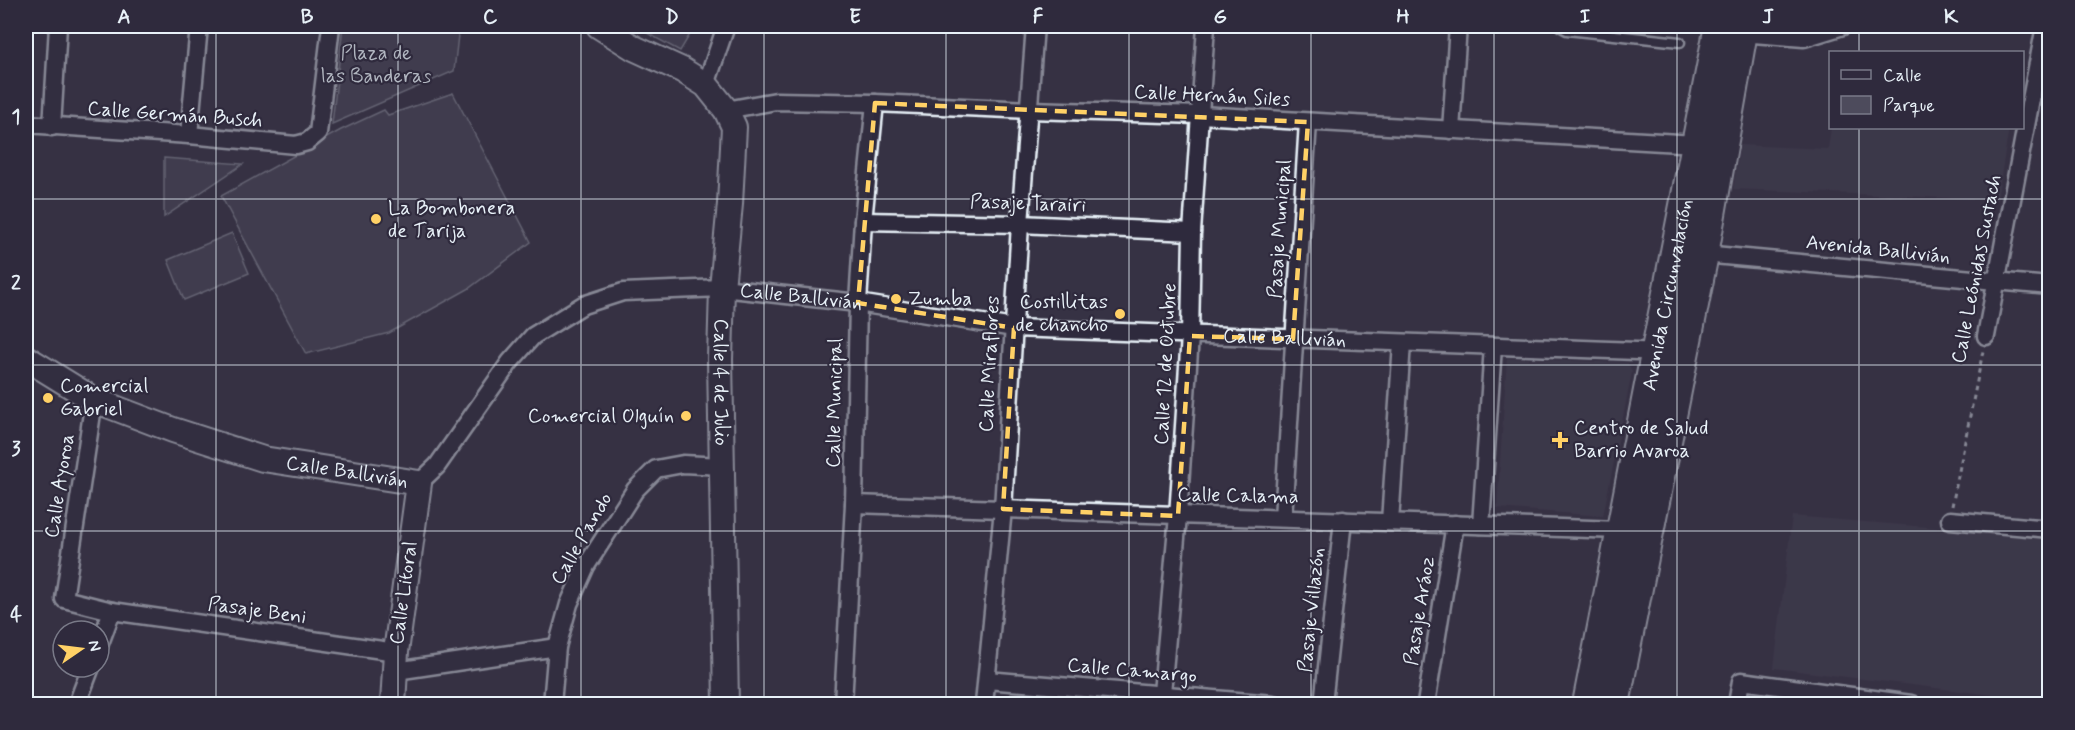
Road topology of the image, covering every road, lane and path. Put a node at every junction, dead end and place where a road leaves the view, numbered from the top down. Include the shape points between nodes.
1 (58, 26) edge
2 (199, 26) edge
3 (332, 26) edge
4 (726, 26) edge
5 (1035, 26) edge
6 (1206, 26) edge
7 (1458, 26) edge
8 (1560, 26) edge
9 (1843, 26) edge
10 (2045, 26) edge
11 (1735, 28) edge
12 (605, 29) edge
13 (1680, 42) dead end
14 (706, 85) junction
15 (875, 103) junction
16 (726, 110) junction
17 (1029, 110) junction
18 (1200, 115) junction
19 (1308, 122) junction
20 (26, 124) edge
21 (52, 127) junction
22 (1451, 130) junction
23 (189, 135) junction
24 (1696, 144) junction
25 (862, 221) junction
26 (1020, 224) junction
27 (1192, 232) junction
28 (1703, 254) junction
29 (1996, 282) junction
30 (2049, 286) edge
31 (722, 288) junction
32 (858, 303) junction
33 (1014, 328) junction
34 (1190, 336) junction
35 (1986, 336) joint
36 (1293, 339) junction
37 (1402, 343) junction
38 (1493, 346) junction
39 (1670, 352) junction
40 (26, 358) edge
41 (94, 400) junction
42 (722, 466) junction
43 (419, 483) junction
44 (854, 504) junction
45 (1003, 509) junction
46 (1178, 516) junction
47 (1283, 518) junction
48 (1343, 520) junction
49 (1950, 520) joint
50 (1390, 522) junction
51 (1455, 524) junction
52 (1481, 525) junction
53 (2049, 529) edge
54 (1620, 530) junction
55 (112, 611) junction
56 (109, 619) edge
57 (557, 647) junction
58 (396, 662) junction
59 (87, 679) edge
60 (987, 680) junction
61 (1161, 700) edge
62 (1906, 704) edge
63 (77, 705) edge
64 (393, 705) edge
65 (552, 705) edge
66 (726, 705) edge
67 (843, 705) edge
68 (984, 705) edge
69 (1273, 705) edge
70 (1323, 705) edge
71 (1426, 705) edge
72 (1588, 705) edge
73 (1614, 705) edge
74 (1737, 705) edge
75 (1911, 705) edge

1 - 21 street
2 - 23 street
3 - 23 street, Calle Germán Busch via 318,133 307,142 296,145
4 - 14 street
5 - 17 street, Calle Miraflores
6 - 18 street, Calle 12 de Octubre
7 - 22 street
8 - 13 lane via 1567,30
9 - 11 street via 1804,38
10 - 29 street, Calle Leónidas Sustach
11 - 24 highway, Avenida Circunvalación
11 - 28 highway, Avenida Circunvalación
12 - 14 street, Calle 4 de Julio
14 - 16 street, Calle 4 de Julio
15 - 16 street, Calle Hernán Siles via 776,101
15 - 17 street, Calle Hernán Siles
15 - 25 street, Calle Municipal
16 - 31 street, Calle 4 de Julio via 734,127
17 - 18 street, Calle Hernán Siles
17 - 26 street, Calle Miraflores
18 - 19 street, Calle Hernán Siles
18 - 27 street, Calle 12 de Octubre
19 - 22 street, Calle Hernán Siles
19 - 36 street, Pasaje Municipal
20 - 21 street, Calle Germán Busch
21 - 23 street, Calle Germán Busch
22 - 24 street, Calle Hernán Siles
24 - 39 highway, Avenida Circunvalación
25 - 26 street, Pasaje Tarairi
25 - 32 street, Calle Municipal
26 - 27 street, Pasaje Tarairi
26 - 33 street, Calle Miraflores
27 - 34 street, Calle 12 de Octubre
28 - 29 street, Avenida Ballivián
28 - 39 highway, Avenida Circunvalación
29 - 30 street, Avenida Ballivián
29 - 35 street, Calle Leónidas Sustach
31 - 32 street, Calle Ballivián
31 - 42 street, Calle 4 de Julio
31 - 43 street, Calle Ballivián via 623,292 583,305 559,319 533,336 510,362 437,466
32 - 33 street, Calle Ballivián
32 - 44 street, Calle Municipal
33 - 34 street, Calle Ballivián
33 - 45 street, Calle Miraflores
34 - 36 street, Calle Ballivián
34 - 46 street, Calle 12 de Octubre
35 - 49 path, Calle Leónidas Sustach
36 - 37 street, Calle Ballivián
36 - 47 street, Pasaje Municipal
37 - 38 street, Calle Ballivián
37 - 50 street
38 - 39 street, Calle Ballivián
38 - 52 street
39 - 54 highway, Avenida Circunvalación
39 - 73 highway, Avenida Circunvalación
40 - 41 street, Calle Ballivián
41 - 43 street, Calle Ballivián via 263,459
41 - 55 street, Calle Ayoroa via 64,599
42 - 57 street, Calle Pando via 683,464 656,469 635,490 586,566 569,604
42 - 66 street, Calle 4 de Julio
43 - 58 street, Calle Litoral
44 - 45 street, Calle Calama
44 - 67 street, Calle Municipal
45 - 46 street, Calle Calama
45 - 60 street, Calle Miraflores
46 - 47 street, Calle Calama
46 - 61 street, Calle 12 de Octubre
47 - 48 street, Calle Calama
48 - 50 street, Calle Calama
48 - 70 street, Pasaje Villazón
49 - 53 street
50 - 51 street, Calle Calama
51 - 52 street, Calle Calama
51 - 71 street, Pasaje Aráoz
52 - 54 street, Calle Calama
54 - 72 highway, Avenida Circunvalación
55 - 56 street
55 - 58 street, Pasaje Beni
57 - 58 street, Pasaje Beni
57 - 65 street, Calle Pando
58 - 64 street, Calle Litoral
59 - 63 street
60 - 61 street, Calle Camargo
60 - 68 street, Calle Miraflores
61 - 69 street, Calle Camargo
62 - 74 street via 1741,681
62 - 75 street

